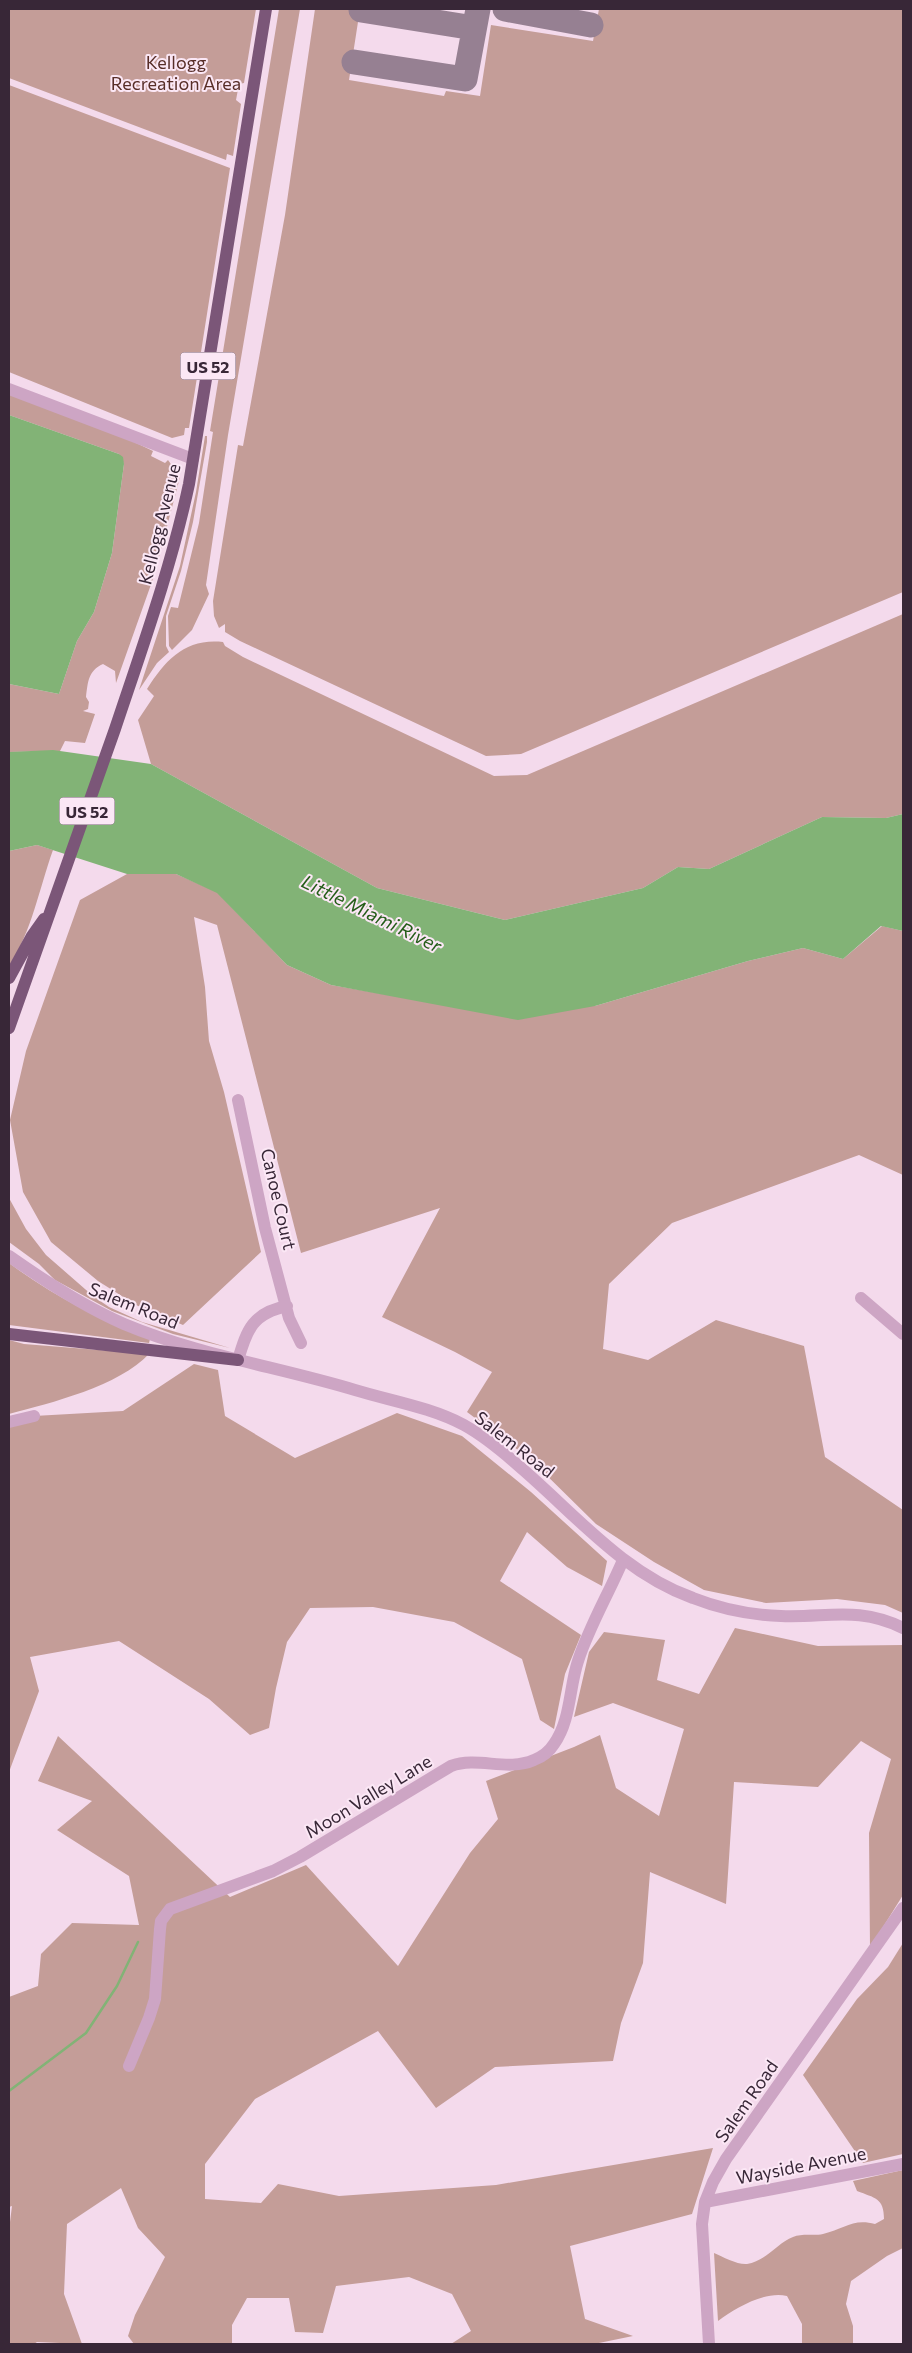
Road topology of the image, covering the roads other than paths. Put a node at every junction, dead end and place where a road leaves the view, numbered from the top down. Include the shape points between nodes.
1 (266, 9) edge
2 (9, 389) edge
3 (193, 459) junction
4 (54, 905) junction
5 (9, 978) edge
6 (9, 1028) edge
7 (238, 1100) dead end
8 (9, 1256) edge
9 (861, 1298) dead end
10 (287, 1306) junction
11 (9, 1334) edge
12 (903, 1334) edge
13 (301, 1343) dead end
14 (238, 1360) junction
15 (34, 1416) dead end
16 (9, 1422) edge
17 (623, 1560) junction
18 (903, 1628) edge
19 (903, 1908) edge
20 (130, 2066) dead end
21 (903, 2164) edge
22 (705, 2202) junction
23 (709, 2344) edge

1 - 3 main road, Kellogg Avenue / US 52
2 - 3 street
3 - 4 main road, Kellogg Avenue / US 52 via 166,576
4 - 5 main road
4 - 6 main road, Kellogg Avenue / US 52
7 - 10 street, Canoe Court via 265,1228
8 - 14 street, Salem Road via 51,1286 125,1324
9 - 12 street
10 - 13 street, Canoe Court
10 - 14 street via 266,1313 250,1326
11 - 14 main road
14 - 17 street, Salem Road via 426,1410 465,1426 503,1452
15 - 16 street
17 - 18 street, Salem Road via 673,1590 728,1609 784,1616 860,1614
17 - 20 street, Moon Valley Lane via 582,1652 566,1718 549,1751 518,1765 470,1762 451,1766 300,1858 170,1909 161,1921 157,1983 151,2012
19 - 22 street, Salem Road via 726,2159
21 - 22 street, Wayside Avenue
22 - 23 street, Salem Road via 702,2224

